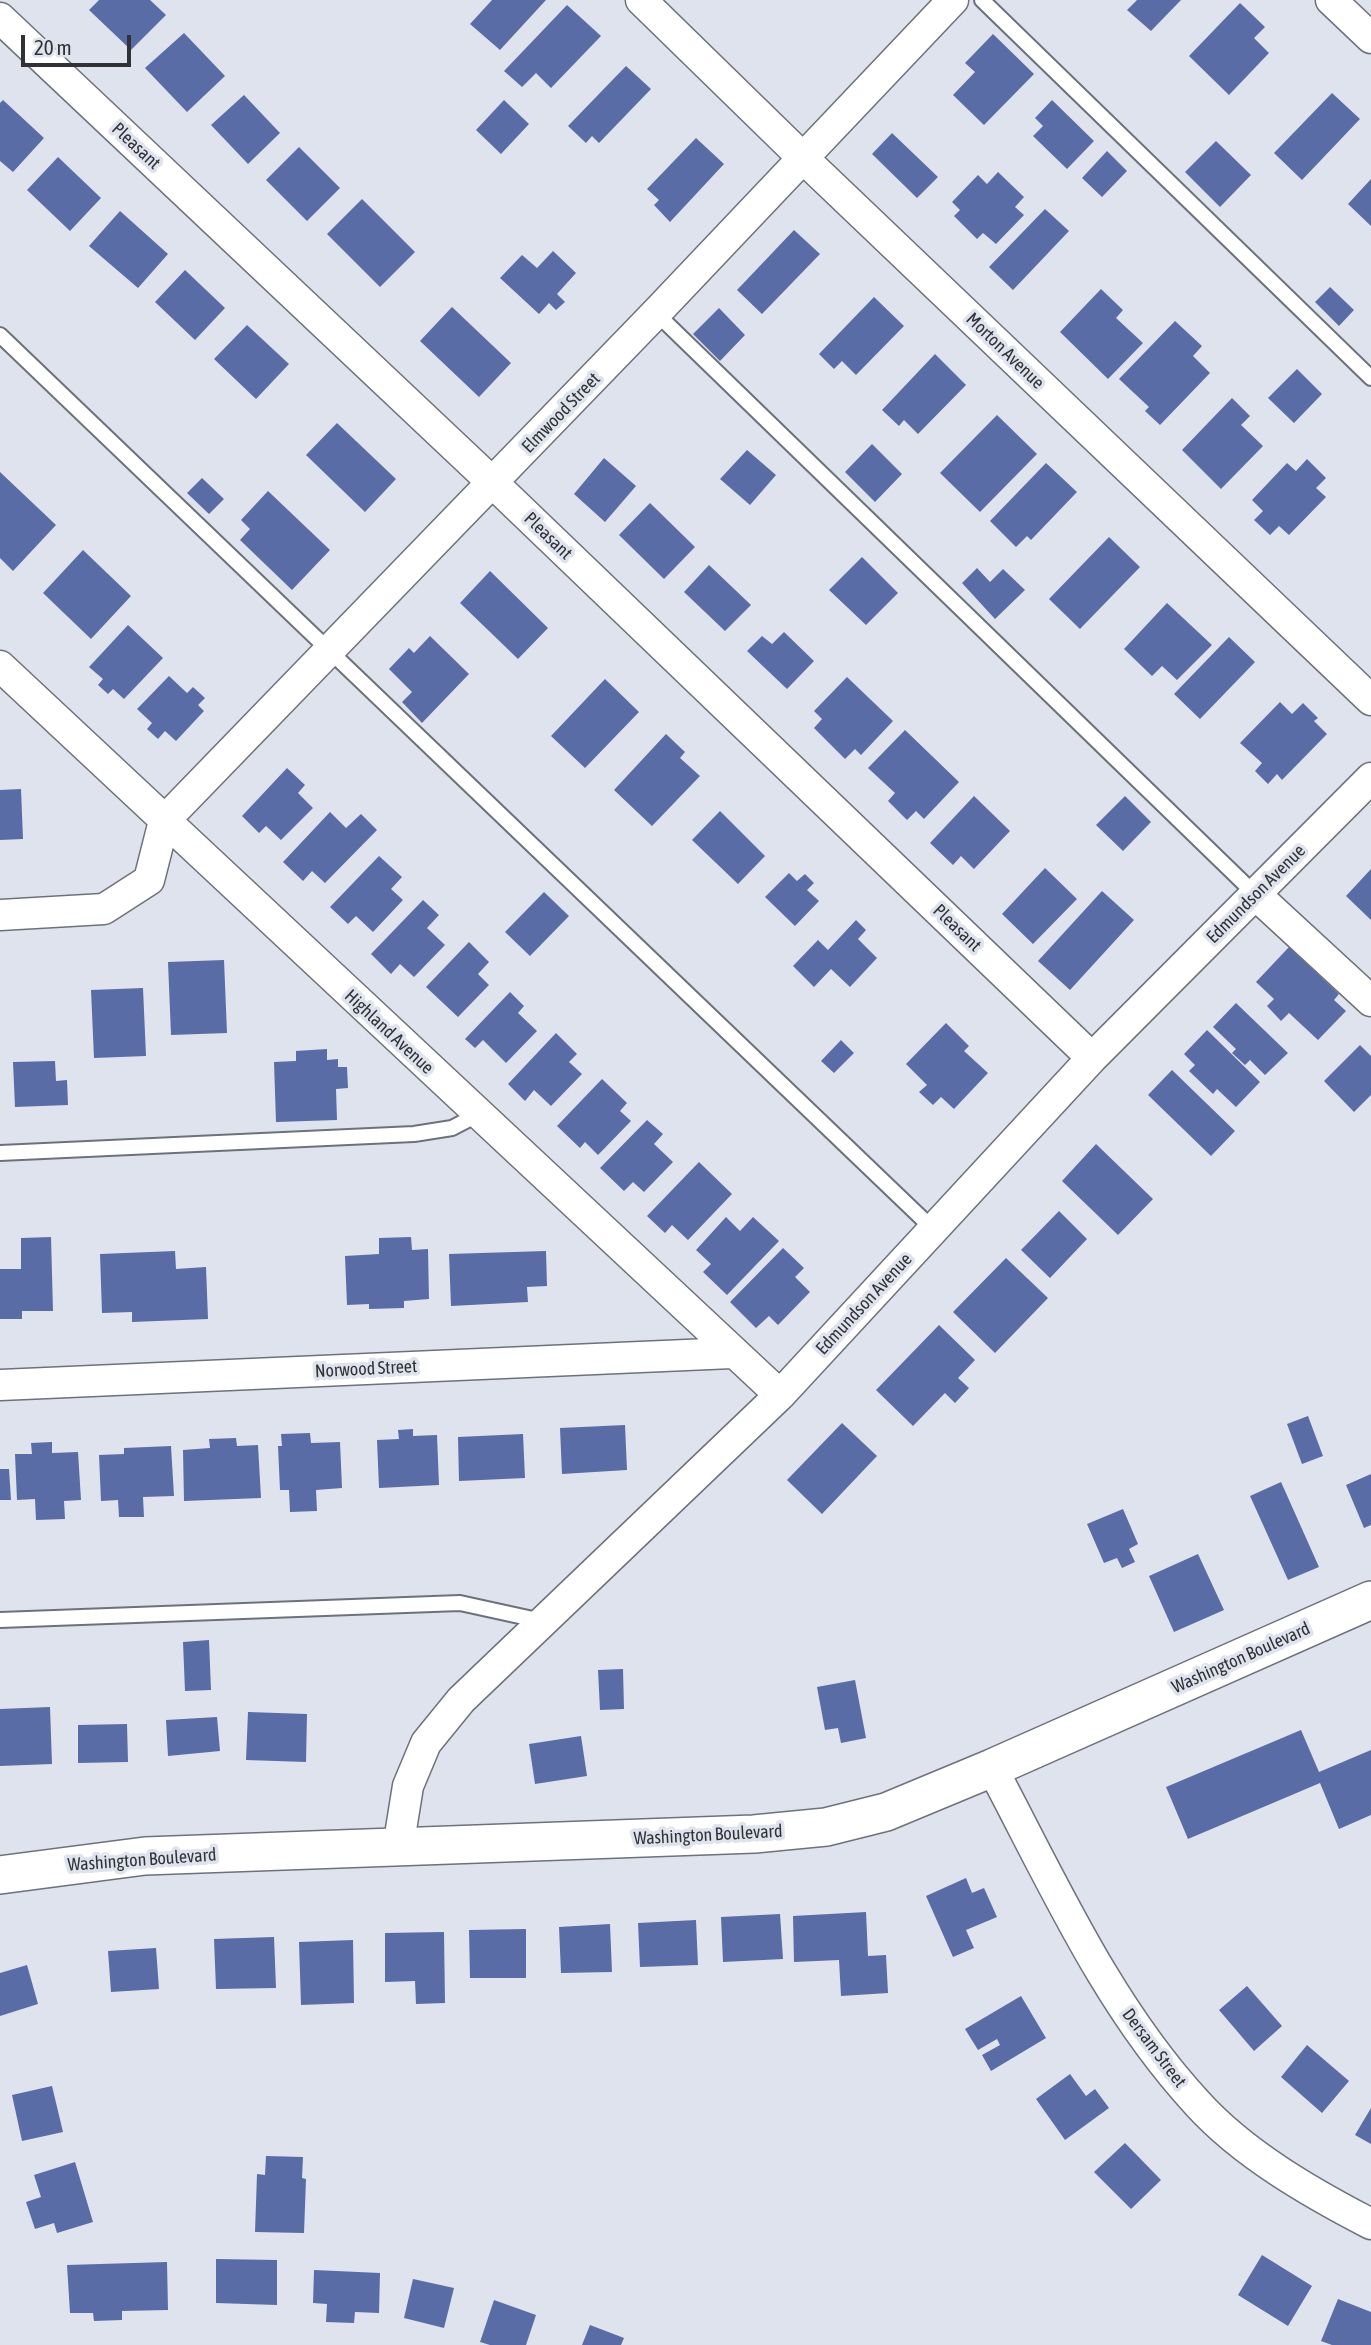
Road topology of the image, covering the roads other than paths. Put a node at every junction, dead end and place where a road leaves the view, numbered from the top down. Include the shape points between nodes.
1 (641, 0) edge
2 (953, 0) edge
3 (982, 0) edge
4 (1331, 0) edge
5 (0, 18) edge
6 (1371, 38) edge
7 (804, 159) junction
8 (656, 313) junction
9 (0, 335) edge
10 (1371, 378) edge
11 (493, 483) junction
12 (330, 650) junction
13 (5, 676) edge
14 (1371, 700) edge
15 (1371, 778) edge
16 (164, 821) junction
17 (1255, 894) junction
18 (0, 915) edge
19 (1371, 1001) edge
20 (1092, 1058) junction
21 (477, 1115) junction
22 (0, 1153) edge
23 (933, 1229) junction
24 (732, 1353) junction
25 (0, 1385) edge
26 (780, 1395) junction
27 (1371, 1600) edge
28 (0, 1620) edge
29 (543, 1621) junction
30 (992, 1768) junction
31 (398, 1848) junction
32 (0, 1875) edge
33 (1371, 2224) edge

1 - 7 street, Morton Avenue
2 - 7 street, Elmwood Street
3 - 10 lane
4 - 6 street
5 - 11 street, Pleasant
7 - 8 street, Elmwood Street
7 - 14 street, Morton Avenue
8 - 11 street, Elmwood Street
8 - 17 lane
9 - 12 lane
11 - 12 street, Elmwood Street
11 - 20 street, Pleasant
12 - 16 street, Elmwood Street
12 - 23 lane
13 - 16 street, Highland Avenue
15 - 17 street, Edmundson Avenue
16 - 18 street via 149,880 104,909
16 - 21 street, Highland Avenue
17 - 19 street
17 - 20 street, Edmundson Avenue
20 - 23 street, Edmundson Avenue
21 - 22 lane via 453,1128 414,1134
21 - 24 street, Highland Avenue
23 - 26 street, Edmundson Avenue
24 - 25 street, Norwood Street
24 - 26 street, Highland Avenue
26 - 29 street, Edmundson Avenue
27 - 30 street, Washington Boulevard
28 - 29 lane via 460,1603
29 - 31 street, Edmundson Avenue via 461,1700 426,1743 408,1786
30 - 31 street, Washington Boulevard via 886,1812 826,1827
30 - 33 street, Dersam Street via 1094,1959 1150,2048 1198,2105 1255,2154 1324,2200
31 - 32 street, Washington Boulevard via 145,1856

